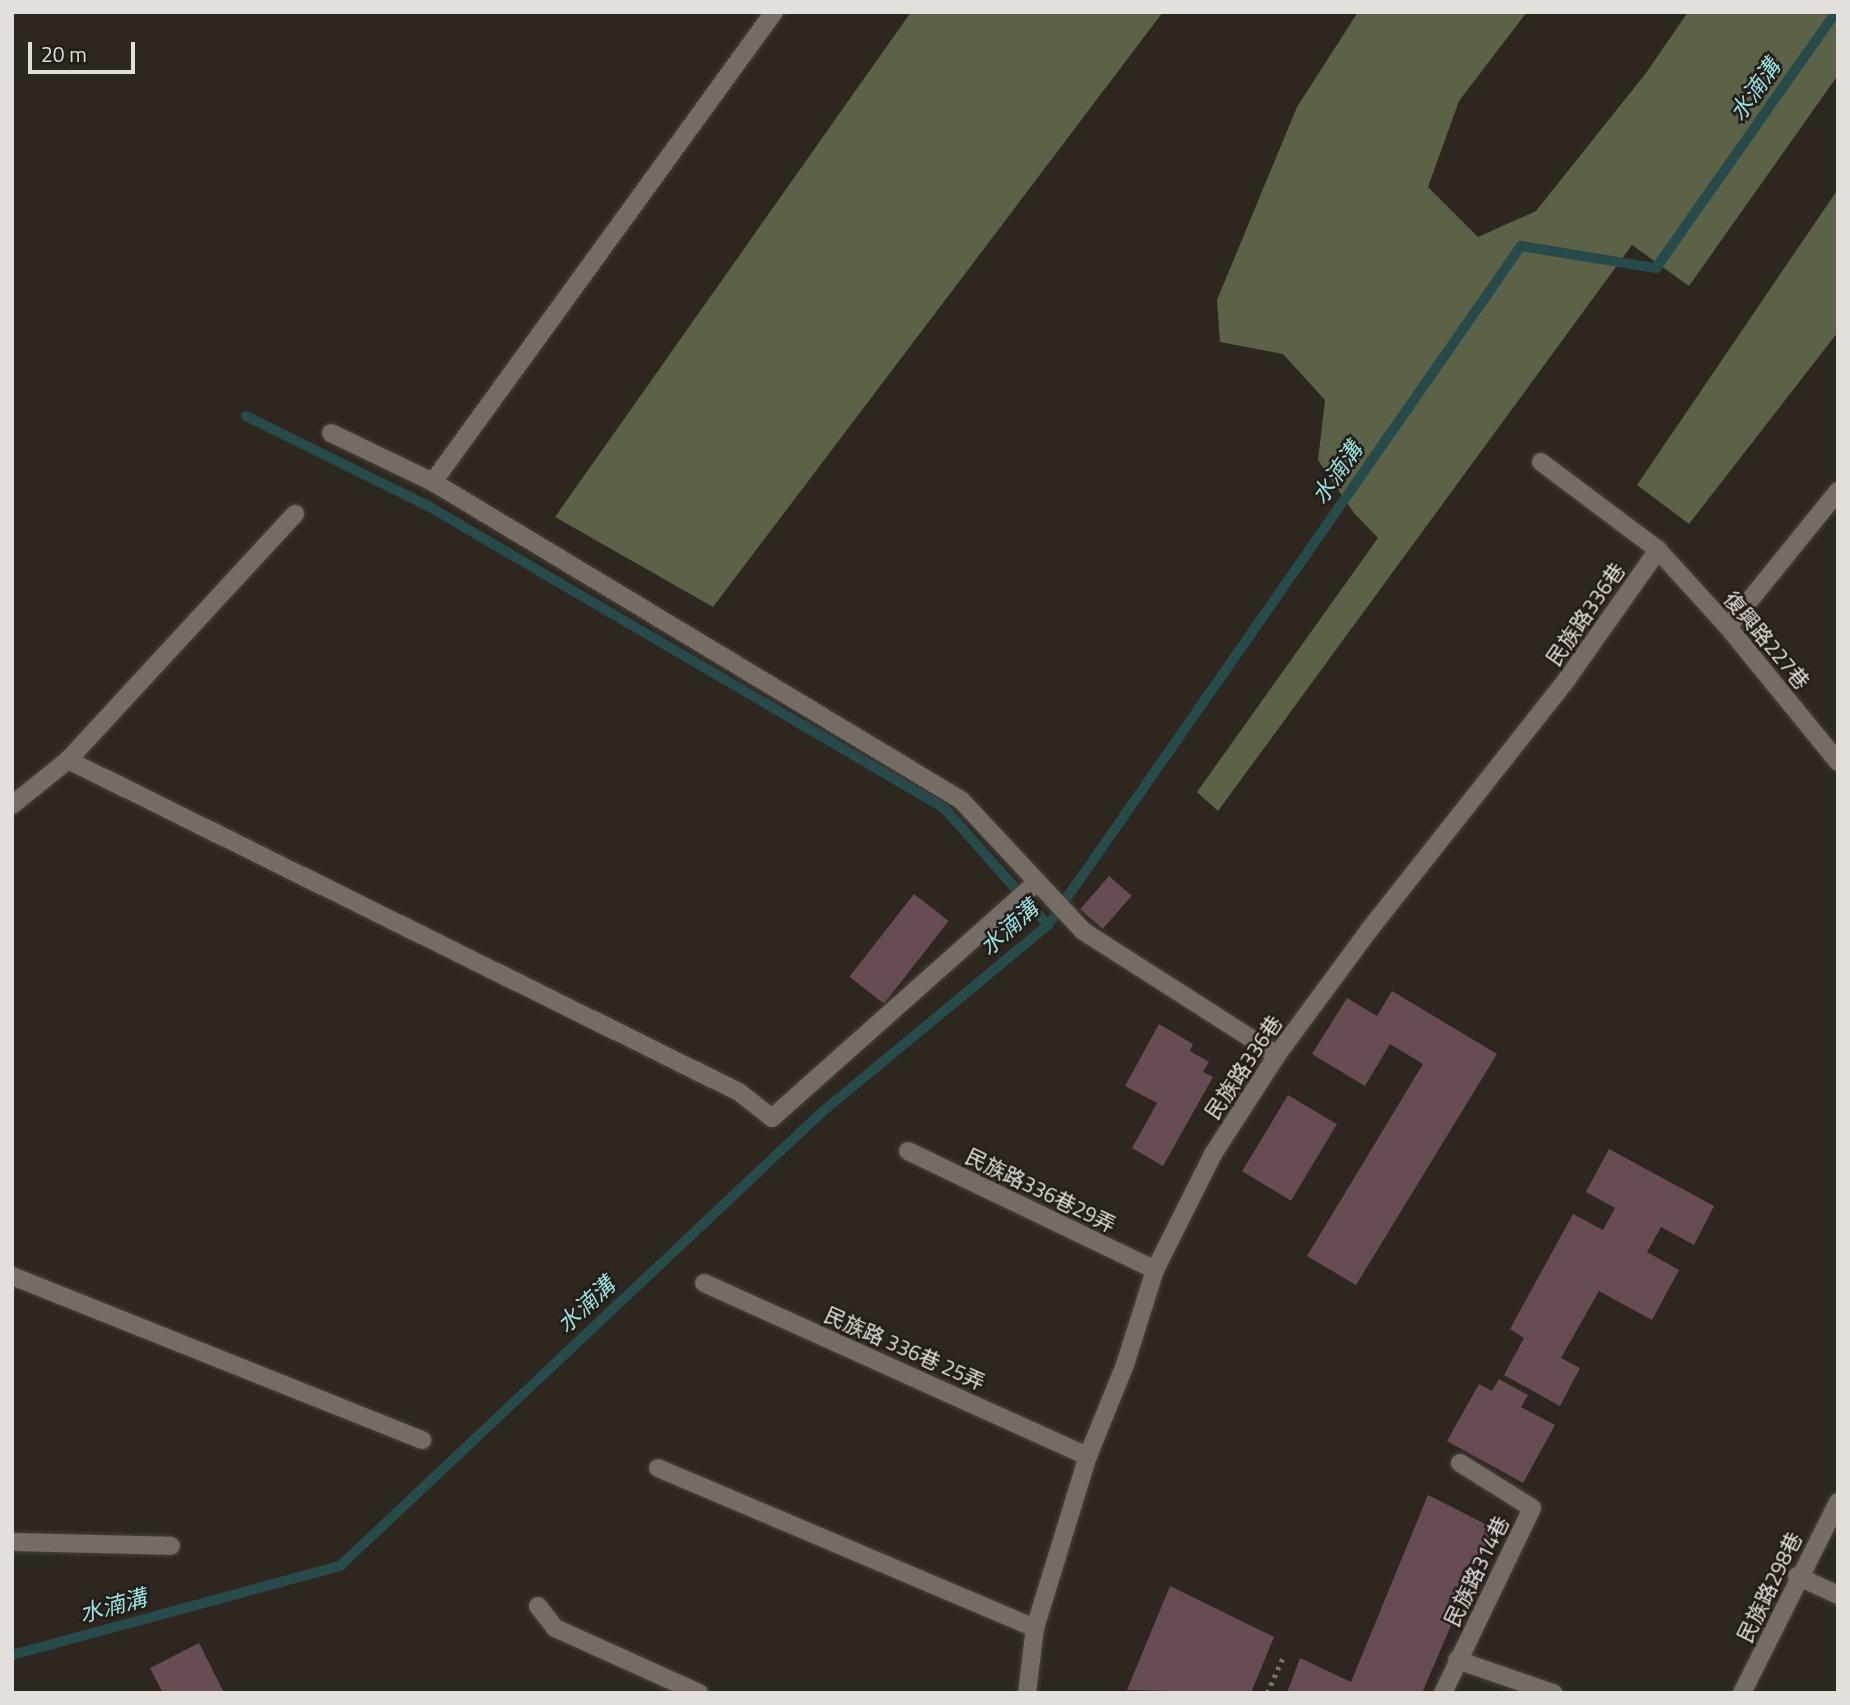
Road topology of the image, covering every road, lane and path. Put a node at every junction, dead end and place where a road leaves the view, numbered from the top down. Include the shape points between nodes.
1 (774, 12) edge
2 (331, 433) dead end
3 (1541, 462) dead end
4 (433, 482) junction
5 (1838, 491) edge
6 (295, 514) dead end
7 (1657, 550) junction
8 (1728, 627) junction
9 (68, 760) junction
10 (1838, 762) edge
11 (12, 805) edge
12 (1036, 883) junction
13 (1277, 1055) junction
14 (908, 1151) dead end
15 (1155, 1269) junction
16 (12, 1276) edge
17 (704, 1283) dead end
18 (422, 1440) dead end
19 (1088, 1456) junction
20 (1460, 1463) dead end
21 (659, 1468) dead end
22 (1838, 1502) edge
23 (12, 1542) edge
24 (171, 1546) dead end
25 (1797, 1576) junction
26 (1838, 1595) edge
27 (538, 1606) dead end
28 (1035, 1628) junction
29 (1284, 1655) dead end
30 (1457, 1660) junction
31 (699, 1693) edge
32 (1027, 1693) edge
33 (1267, 1693) edge
34 (1443, 1693) edge
35 (1553, 1693) edge
36 (1742, 1693) edge

1 - 4 lane
2 - 4 lane
3 - 7 lane, 復興路227巷
4 - 12 lane via 961,800
5 - 8 lane
6 - 9 lane
7 - 8 lane, 復興路227巷
7 - 13 lane, 民族路336巷 via 1567,679
8 - 10 lane, 復興路227巷
9 - 11 lane
9 - 12 lane via 739,1092 772,1118
12 - 13 lane via 1083,931
13 - 15 lane, 民族路336巷 via 1213,1154
14 - 15 lane, 民族路336巷29弄
15 - 19 lane, 民族路336巷 via 1125,1365
16 - 18 lane
17 - 19 lane, 民族路 336巷 25弄
19 - 28 lane, 民族路336巷
20 - 30 lane, 民族路314巷 via 1532,1508
21 - 28 lane
22 - 25 lane, 民族路298巷
23 - 24 lane
25 - 26 lane
25 - 36 lane, 民族路298巷
27 - 31 lane via 555,1628
28 - 32 lane, 民族路336巷
29 - 33 path
30 - 34 lane, 民族路314巷
30 - 35 lane

